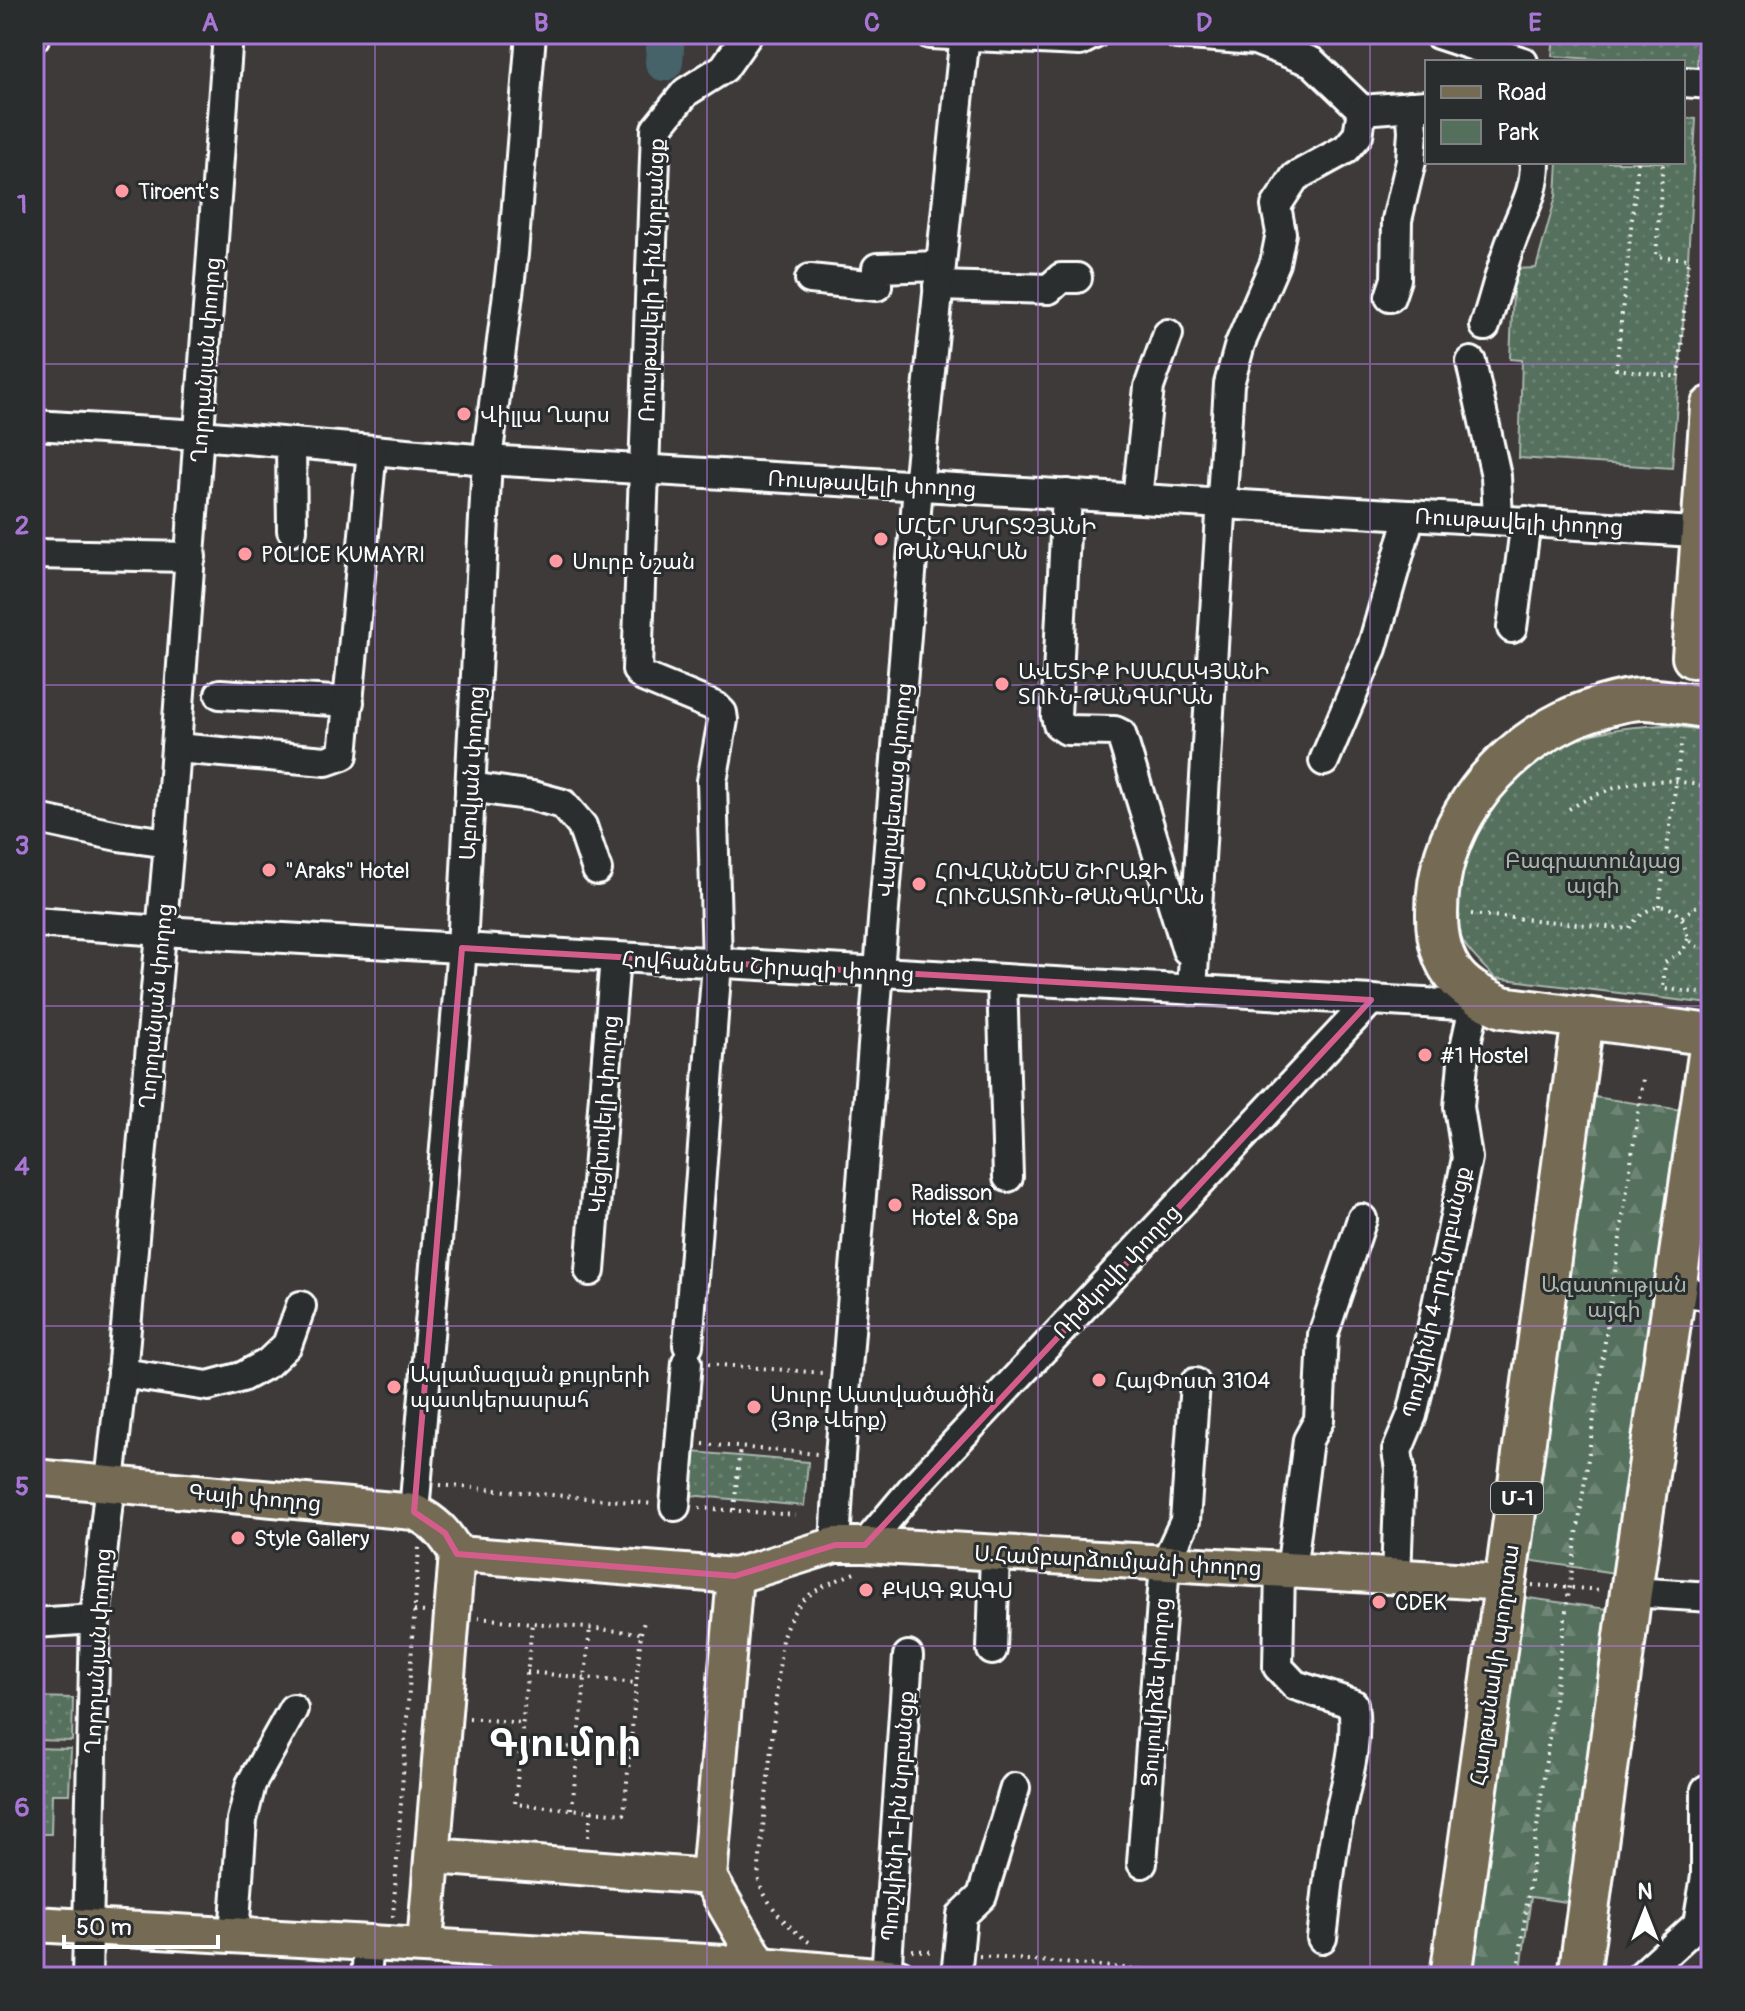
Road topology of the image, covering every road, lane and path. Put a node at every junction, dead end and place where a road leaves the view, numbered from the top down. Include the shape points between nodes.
1 (228, 34) edge
2 (531, 34) edge
3 (748, 34) edge
4 (930, 34) edge
5 (1094, 34) edge
6 (1177, 34) edge
7 (1438, 34) edge
8 (964, 35) edge
9 (1517, 60) edge
10 (1685, 82) edge
11 (1711, 84) edge
12 (1419, 106) edge
13 (1362, 110) junction
14 (1535, 164) edge
15 (1638, 164) edge
16 (1663, 164) edge
17 (939, 276) junction
18 (1077, 278) dead end
19 (810, 279) dead end
20 (1390, 297) dead end
21 (1485, 326) dead end
22 (1168, 334) dead end
23 (1471, 362) dead end
24 (1711, 407) edge
25 (34, 425) edge
26 (200, 435) junction
27 (291, 443) junction
28 (372, 450) junction
29 (487, 460) junction
30 (643, 470) junction
31 (918, 486) junction
32 (1067, 494) junction
33 (1137, 498) junction
34 (1223, 504) junction
35 (1410, 515) junction
36 (1512, 521) junction
37 (292, 530) dead end
38 (1706, 532) edge
39 (34, 554) edge
40 (191, 557) junction
41 (1512, 628) dead end
42 (1702, 670) edge
43 (220, 694) dead end
44 (1642, 698) junction
45 (349, 702) junction
46 (1711, 708) edge
47 (1682, 739) dead end
48 (176, 748) junction
49 (1324, 761) dead end
50 (1676, 781) junction
51 (470, 787) junction
52 (1711, 789) edge
53 (1569, 809) dead end
54 (34, 818) edge
55 (169, 843) junction
56 (597, 870) dead end
57 (1711, 895) edge
58 (1659, 906) junction
59 (1471, 914) dead end
60 (1682, 917) junction
61 (34, 922) edge
62 (162, 931) junction
63 (1688, 939) junction
64 (462, 948) junction
65 (1711, 948) edge
66 (615, 957) junction
67 (717, 963) junction
68 (879, 972) junction
69 (1192, 978) junction
70 (1002, 979) junction
71 (1711, 994) edge
72 (1371, 1000) junction
73 (1488, 1007) junction
74 (1583, 1019) junction
75 (1711, 1035) edge
76 (1711, 1041) edge
77 (1643, 1079) dead end
78 (1008, 1177) dead end
79 (1362, 1219) dead end
80 (590, 1271) dead end
81 (1693, 1293) edge
82 (301, 1306) dead end
83 (687, 1354) junction
84 (122, 1373) junction
85 (846, 1375) junction
86 (1195, 1383) dead end
87 (680, 1443) junction
88 (740, 1447) junction
89 (840, 1456) junction
90 (34, 1477) edge
91 (110, 1484) junction
92 (418, 1504) junction
93 (675, 1506) junction
94 (734, 1510) junction
95 (795, 1515) dead end
96 (850, 1545) junction
97 (995, 1553) junction
98 (457, 1554) junction
99 (1165, 1564) junction
100 (1286, 1570) junction
101 (735, 1576) junction
102 (1396, 1577) junction
103 (1506, 1583) junction
104 (1570, 1587) junction
105 (1631, 1592) junction
106 (1711, 1597) edge
107 (645, 1618) dead end
108 (95, 1619) junction
109 (34, 1623) edge
110 (590, 1628) junction
111 (641, 1633) junction
112 (992, 1650) dead end
113 (908, 1656) dead end
114 (527, 1672) junction
115 (585, 1677) junction
116 (637, 1683) junction
117 (293, 1709) dead end
118 (520, 1743) junction
119 (578, 1748) junction
120 (630, 1753) junction
121 (1015, 1788) dead end
122 (1706, 1790) dead end
123 (572, 1809) junction
124 (591, 1811) junction
125 (588, 1837) dead end
126 (433, 1856) junction
127 (1142, 1863) dead end
128 (709, 1877) junction
129 (34, 1924) edge
130 (86, 1928) junction
131 (234, 1936) junction
132 (1322, 1938) dead end
133 (395, 1944) junction
134 (760, 1971) edge
135 (875, 1976) edge
136 (87, 1977) edge
137 (366, 1977) edge
138 (956, 1977) edge
139 (1451, 1977) edge
140 (1517, 1977) edge
141 (1579, 1977) edge
142 (1640, 1977) edge

1 - 26 street, Ղորղանյան փողոց
2 - 29 street, Աբովյան փողոց via 513,254
3 - 30 street, Ռուսթավելի 1-ին նրբանցք via 724,68 686,92 656,129
4 - 8 street
5 - 8 street via 1080,41
6 - 13 street via 1255,40 1312,62
7 - 9 street
8 - 17 street, Վարպետաց փողոց
10 - 11 street
12 - 13 street
12 - 20 street via 1397,220 1396,279
13 - 34 street via 1358,135 1346,149 1295,177 1276,206 1281,233 1275,263 1229,384
14 - 21 street via 1529,202
15 - 16 path via 1616,369 1679,377 1688,259 1656,256
17 - 18 street via 1049,289 1061,278
17 - 19 street via 877,268 877,286
17 - 31 street, Վարպետաց փողոց
22 - 33 street via 1149,387
23 - 36 street via 1496,476
24 - 38 highway
25 - 26 street, Ռուսթավելի փողոց
26 - 27 street, Ռուսթավելի փողոց
26 - 40 street, Ղորղանյան փողոց
27 - 28 street, Ռուսթավելի փողոց
27 - 37 street
28 - 29 street, Ռուսթավելի փողոց
28 - 45 street
29 - 30 street, Ռուսթավելի փողոց
29 - 51 street, Աբովյան փողոց
30 - 31 street, Ռուսթավելի փողոց
30 - 67 street, Ռուսթավելի 1-ին նրբանցք via 637,670 716,707 723,720 712,781
31 - 32 street, Ռուսթավելի փողոց
31 - 68 street, Վարպետաց փողոց
32 - 33 street, Ռուսթավելի փողոց
32 - 69 street via 1058,724 1067,730 1121,734
33 - 34 street, Ռուսթավելի փողոց
34 - 35 street, Ռուսթավելի փողոց
34 - 69 street
35 - 36 street, Ռուսթավելի փողոց
35 - 49 street via 1372,648
36 - 38 street, Ռուսթավելի փողոց
36 - 41 street
38 - 42 highway
39 - 40 street
40 - 48 street, Ղորղանյան փողոց
42 - 44 highway
43 - 45 street
44 - 46 highway
44 - 73 highway via 1582,714 1533,741 1479,789 1454,831 1439,882 1441,949 1458,979
45 - 48 street via 343,755 326,761
47 - 50 path
48 - 55 street, Ղորղանյան փողոց
50 - 52 path
50 - 53 path via 1619,785
50 - 58 path
51 - 56 street via 563,804 582,826
51 - 64 street, Աբովյան փողոց
54 - 55 street
55 - 62 street, Ղորղանյան փողոց
57 - 60 path
58 - 59 path via 1636,918 1629,929
58 - 60 path
60 - 63 path
61 - 62 street, Հովհաննես Շիրազի փողոց
62 - 64 street, Հովհաննես Շիրազի փողոց
62 - 84 street, Ղորղանյան փողոց
63 - 65 path via 1697,947
63 - 71 path via 1683,951 1665,962 1663,989
64 - 66 street, Հովհաննես Շիրազի փողոց
64 - 92 street, Աբովյան փողոց
66 - 67 street, Հովհաննես Շիրազի փողոց
66 - 80 street, Կեցխովելի փողոց
67 - 68 street, Հովհաննես Շիրազի փողոց
67 - 83 street
68 - 70 street, Հովհաննես Շիրազի փողոց
68 - 85 street, Վարպետաց փողոց
69 - 70 street, Հովհաննես Շիրազի փողոց
69 - 72 street, Հովհաննես Շիրազի փողոց
70 - 78 street
72 - 73 street, Հովհաննես Շիրազի փողոց
72 - 96 street, Ռիժկովի փողոց via 966,1431
73 - 74 highway
73 - 102 street, Պուշկինի 4-րդ նրբանցք via 1464,1052 1459,1107 1467,1158 1412,1415 1397,1451
74 - 75 highway
74 - 103 highway, Հաղթանակի պողոտա / Մ-1
76 - 81 highway
77 - 104 path
79 - 100 street via 1323,1335 1319,1420 1308,1440
81 - 105 highway
82 - 84 street via 287,1345 242,1377 208,1386
83 - 85 path
83 - 87 street
84 - 91 street, Ղորղանյան փողոց
85 - 89 street, Վարպետաց փողոց
86 - 99 street, Ցուլուկիձե փողոց via 1185,1521
87 - 88 path
87 - 93 street
88 - 89 path
88 - 94 path
89 - 96 street, Վարպետաց փողոց
90 - 91 main road, Գայի փողոց
91 - 92 main road, Գայի փողոց
91 - 108 street, Ղորղանյան փողոց
92 - 93 path
92 - 98 main road
92 - 133 path
93 - 94 path
94 - 95 path
96 - 97 main road, Ս.Համբարձումյանի փողոց
96 - 101 main road, Ս.Համբարձումյանի փողոց
97 - 99 main road, Ս.Համբարձումյանի փողոց
97 - 112 street
98 - 101 main road
98 - 126 main road
99 - 100 main road, Ս.Համբարձումյանի փողոց
99 - 127 street, Ցուլուկիձե փողոց
100 - 102 main road, Ս.Համբարձումյանի փողոց
100 - 132 street via 1278,1667 1295,1685 1353,1704 1355,1723
101 - 128 main road
102 - 103 main road, Ս.Համբարձումյանի փողոց
103 - 104 path
103 - 139 highway, Հաղթանակի պողոտա / Մ-1
104 - 105 path
104 - 140 path
105 - 106 street
105 - 141 highway
107 - 111 path
108 - 109 street
108 - 130 street, Ղորղանյան փողոց
110 - 111 path
110 - 114 path via 532,1623
110 - 115 path
111 - 116 path
113 - 135 street, Պուշկինի 1-ին նրբանցք
114 - 115 path
114 - 118 path
115 - 116 path
115 - 119 path
116 - 120 path
117 - 131 street via 251,1784 242,1820
118 - 119 path
118 - 123 path via 515,1804
119 - 120 path
119 - 123 path
120 - 124 path via 624,1814
121 - 138 street via 982,1896 962,1915
122 - 142 street via 1706,1876 1698,1924
123 - 124 path
124 - 125 path
126 - 128 main road
126 - 133 main road
128 - 134 main road
129 - 130 main road
130 - 131 main road
130 - 136 street, Ղորղանյան փողոց
131 - 133 main road
133 - 134 main road
133 - 137 street
134 - 135 main road

